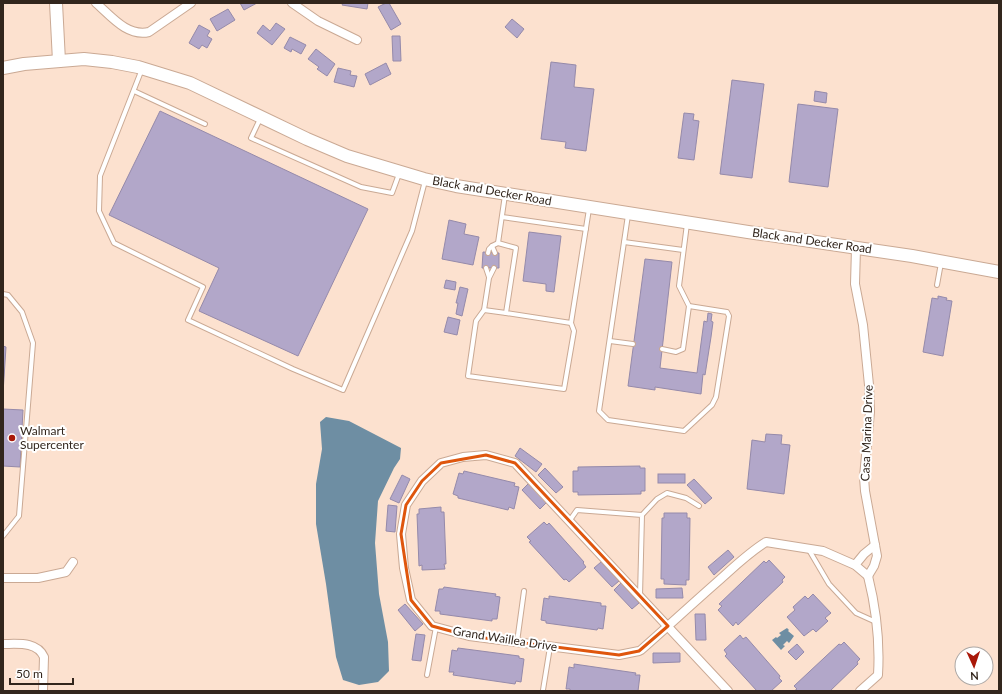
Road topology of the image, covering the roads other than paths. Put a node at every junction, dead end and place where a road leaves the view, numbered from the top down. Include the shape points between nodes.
1 (56, 3) edge
2 (96, 3) edge
3 (191, 3) edge
4 (292, 3) edge
5 (357, 40) dead end
6 (59, 61) junction
7 (3, 68) edge
8 (143, 68) junction
9 (134, 91) junction
10 (261, 116) junction
11 (205, 124) dead end
12 (400, 172) junction
13 (426, 179) junction
14 (505, 193) junction
15 (590, 207) junction
16 (628, 213) junction
17 (502, 217) junction
18 (687, 222) junction
19 (586, 229) junction
20 (624, 242) junction
21 (498, 243) junction
22 (492, 246) junction
23 (856, 248) junction
24 (683, 250) junction
25 (488, 253) dead end
26 (495, 253) dead end
27 (941, 261) junction
28 (486, 268) dead end
29 (494, 268) dead end
30 (999, 272) edge
31 (489, 278) junction
32 (937, 285) dead end
33 (3, 294) edge
34 (690, 306) junction
35 (484, 310) junction
36 (506, 313) junction
37 (571, 323) junction
38 (610, 341) junction
39 (633, 344) dead end
40 (662, 349) dead end
41 (699, 506) dead end
42 (642, 515) junction
43 (570, 520) junction
44 (3, 536) edge
45 (875, 545) junction
46 (808, 549) junction
47 (864, 554) junction
48 (73, 562) dead end
49 (855, 565) junction
50 (874, 566) junction
51 (868, 576) junction
52 (3, 578) edge
53 (524, 592) dead end
54 (640, 596) junction
55 (876, 622) junction
56 (668, 626) junction
57 (436, 627) junction
58 (516, 642) junction
59 (3, 644) edge
60 (550, 647) junction
61 (427, 675) dead end
62 (543, 690) edge
63 (42, 691) edge
64 (728, 691) edge
65 (860, 691) edge

1 - 6 main road
2 - 3 street via 129,31 142,34 149,32
4 - 5 street via 318,21
6 - 7 main road, Black and Decker Road
6 - 8 main road, Black and Decker Road via 84,59
8 - 9 lane
8 - 10 main road, Black and Decker Road via 190,83
9 - 11 lane
9 - 13 lane via 100,176 99,211 114,243 203,287 188,320 343,390 412,231
10 - 12 main road, Black and Decker Road via 347,156
10 - 12 lane via 251,138 361,187 392,193
12 - 13 main road, Black and Decker Road
13 - 14 main road, Black and Decker Road
14 - 15 main road, Black and Decker Road
14 - 17 lane
15 - 16 main road, Black and Decker Road
15 - 19 lane
16 - 18 main road, Black and Decker Road
16 - 20 lane
17 - 19 lane
17 - 21 lane
18 - 23 main road, Black and Decker Road
18 - 24 lane
19 - 37 lane
20 - 24 lane
20 - 38 lane
21 - 22 lane
21 - 36 lane via 516,248
22 - 25 lane
22 - 26 lane
23 - 27 main road, Black and Decker Road
23 - 45 street, Casa Marina Drive via 855,284 863,325 870,412 864,477
24 - 34 lane via 679,286
27 - 30 main road, Black and Decker Road
27 - 32 lane
28 - 31 lane
29 - 31 lane
31 - 35 lane
33 - 44 lane via 8,295 22,312 33,343 19,516
34 - 38 lane via 727,312 729,316 716,397 712,405 684,431 608,420 600,411
34 - 40 lane via 683,349 676,352
35 - 36 lane
35 - 37 lane via 476,321 468,376 564,389 574,331
36 - 37 lane
38 - 39 lane
41 - 42 lane via 686,498 668,493 657,499
42 - 43 lane via 577,510
42 - 54 lane
43 - 54 street, Grand Waillea Drive
43 - 57 street, Grand Waillea Drive via 515,463 486,454 463,457 441,464 422,481 406,505 401,534 404,568 411,600 432,626
45 - 47 street
45 - 50 street, Casa Marina Drive via 877,556
46 - 49 street, Grand Waillea Drive via 823,551
46 - 55 lane via 828,584 856,614
46 - 56 street, Grand Waillea Drive via 766,542 754,549
47 - 49 street
47 - 50 street
48 - 52 street via 66,572 38,578
49 - 51 street, Grand Waillea Drive
50 - 51 street, Casa Marina Drive
51 - 55 street
53 - 58 lane
54 - 56 street, Grand Waillea Drive
55 - 65 street via 878,675
56 - 60 street, Grand Waillea Drive via 639,651 619,655
56 - 64 street, Grand Waillea Drive
57 - 58 street, Grand Waillea Drive via 469,636
57 - 61 lane
58 - 60 street, Grand Waillea Drive
59 - 63 street via 30,645 42,653
60 - 62 lane

